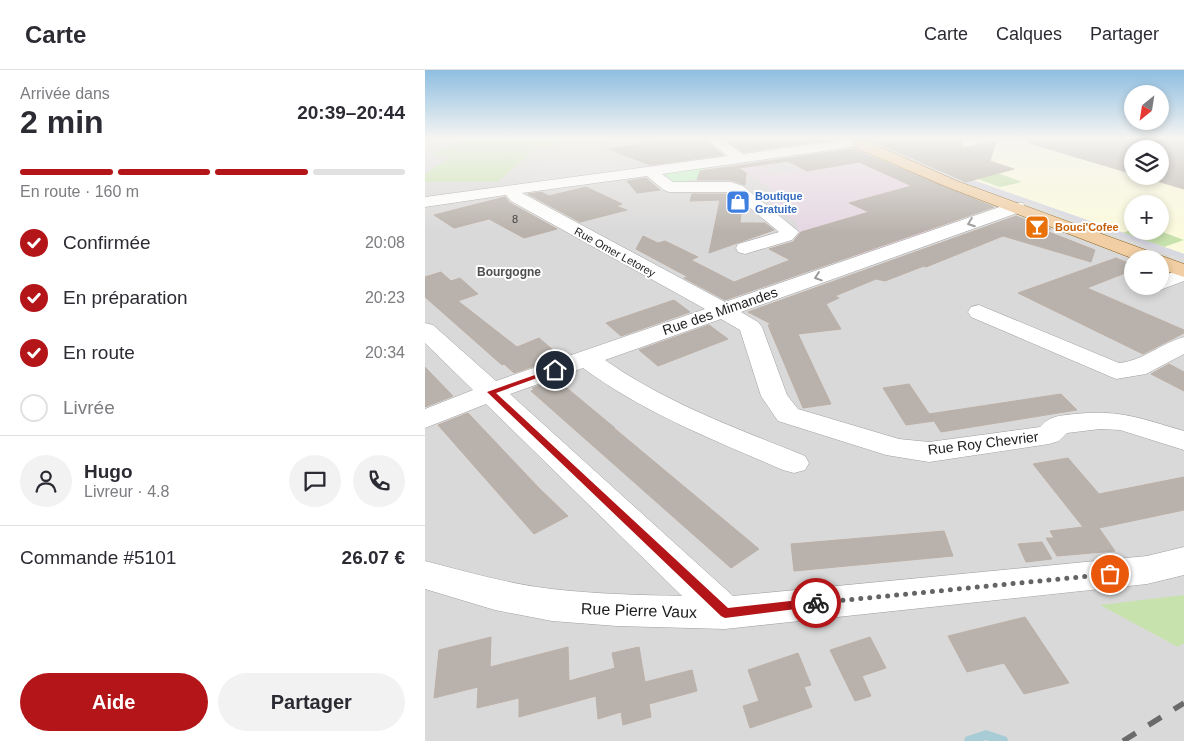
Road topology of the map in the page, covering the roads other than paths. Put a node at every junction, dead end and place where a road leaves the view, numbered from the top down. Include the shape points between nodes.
1 (662, 169) edge
2 (915, 169) edge
3 (650, 171) junction
4 (510, 190) junction
5 (430, 198) edge
6 (1017, 207) junction
7 (745, 248) dead end
8 (1129, 250) edge
9 (1169, 266) edge
10 (1184, 272) edge
11 (1169, 279) edge
12 (723, 310) junction
13 (979, 312) dead end
14 (429, 338) edge
15 (1184, 344) edge
16 (587, 359) junction
17 (491, 392) junction
18 (425, 419) edge
19 (1184, 440) edge
20 (795, 463) dead end
21 (1184, 561) edge
22 (425, 575) edge
23 (725, 613) junction

1 - 3 street
2 - 6 main road
3 - 4 street
3 - 7 street via 669,187 731,186 790,232
4 - 5 street
4 - 12 street, Rue Omer Letorey via 517,198
6 - 8 main road
6 -> 12 street, Rue des Mimandes
9 - 10 main road
10 - 11 street
12 - 16 street, Rue des Mimandes
12 - 19 street, Rue Roy Chevrier via 750,327 775,396 788,415 897,448 929,452 1049,435 1058,425 1100,420 1123,422
13 - 15 street via 1116,371 1137,369
14 - 17 street
16 - 17 street, Rue des Mimandes
16 - 20 street via 609,377 659,405
17 - 18 street, Rue des Mimandes
17 - 23 street
21 - 23 street, Rue Pierre Vaux via 1147,570
22 - 23 street, Rue Pierre Vaux via 495,595 552,606

